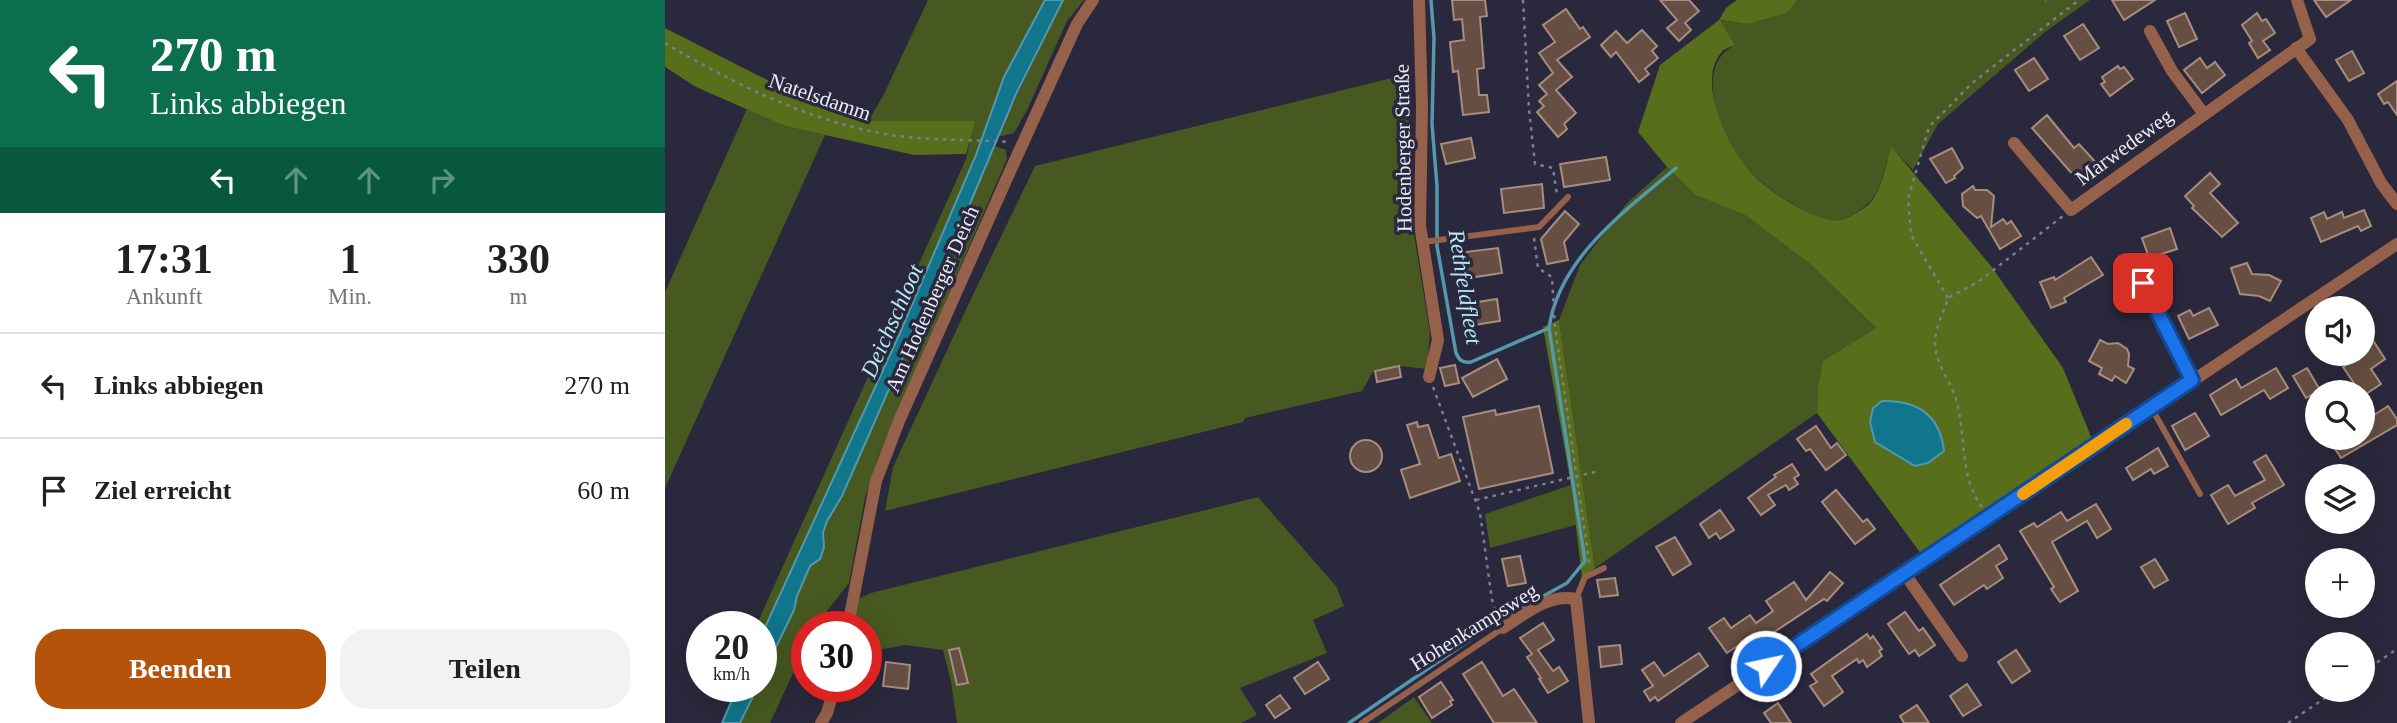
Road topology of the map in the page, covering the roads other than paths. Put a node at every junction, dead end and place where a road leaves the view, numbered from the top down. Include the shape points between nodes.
1 (1093, 0) edge
2 (1419, 0) edge
3 (2297, 0) edge
4 (2150, 31) dead end
5 (2296, 48) junction
6 (2204, 114) junction
7 (2014, 143) dead end
8 (1567, 197) dead end
9 (2397, 204) edge
10 (1423, 242) junction
11 (2397, 244) edge
12 (2143, 283) dead end
13 (1429, 377) road end
14 (2192, 380) junction
15 (2151, 408) junction
16 (2200, 494) dead end
17 (1604, 568) dead end
18 (1905, 574) junction
19 (1576, 599) junction
20 (851, 611) edge
21 (1503, 628) joint
22 (1962, 656) dead end
23 (830, 702) edge
24 (1685, 722) edge
25 (821, 723) edge
26 (1362, 723) edge
27 (1589, 723) edge

1 - 20 street, Am Hodenberger Deich via 1077,24 899,421 876,481
2 - 10 street, Hodenberger Straße
3 - 5 street via 2310,39
4 - 6 street, Marwedeweg
5 - 6 street, Marwedeweg
5 - 9 street via 2348,120
6 - 7 street, Marwedeweg via 2071,210
8 - 10 lane via 1539,227
10 - 13 street, Hodenberger Straße via 1438,340
11 - 14 street
12 - 14 lane
14 - 15 street
15 - 16 lane
15 - 18 street
17 - 19 lane via 1585,577
18 - 22 street
18 - 24 street
19 - 21 street, Hohenkampsweg via 1549,600
19 - 27 street
21 - 26 lane, Hohenkampsweg
23 - 25 street

